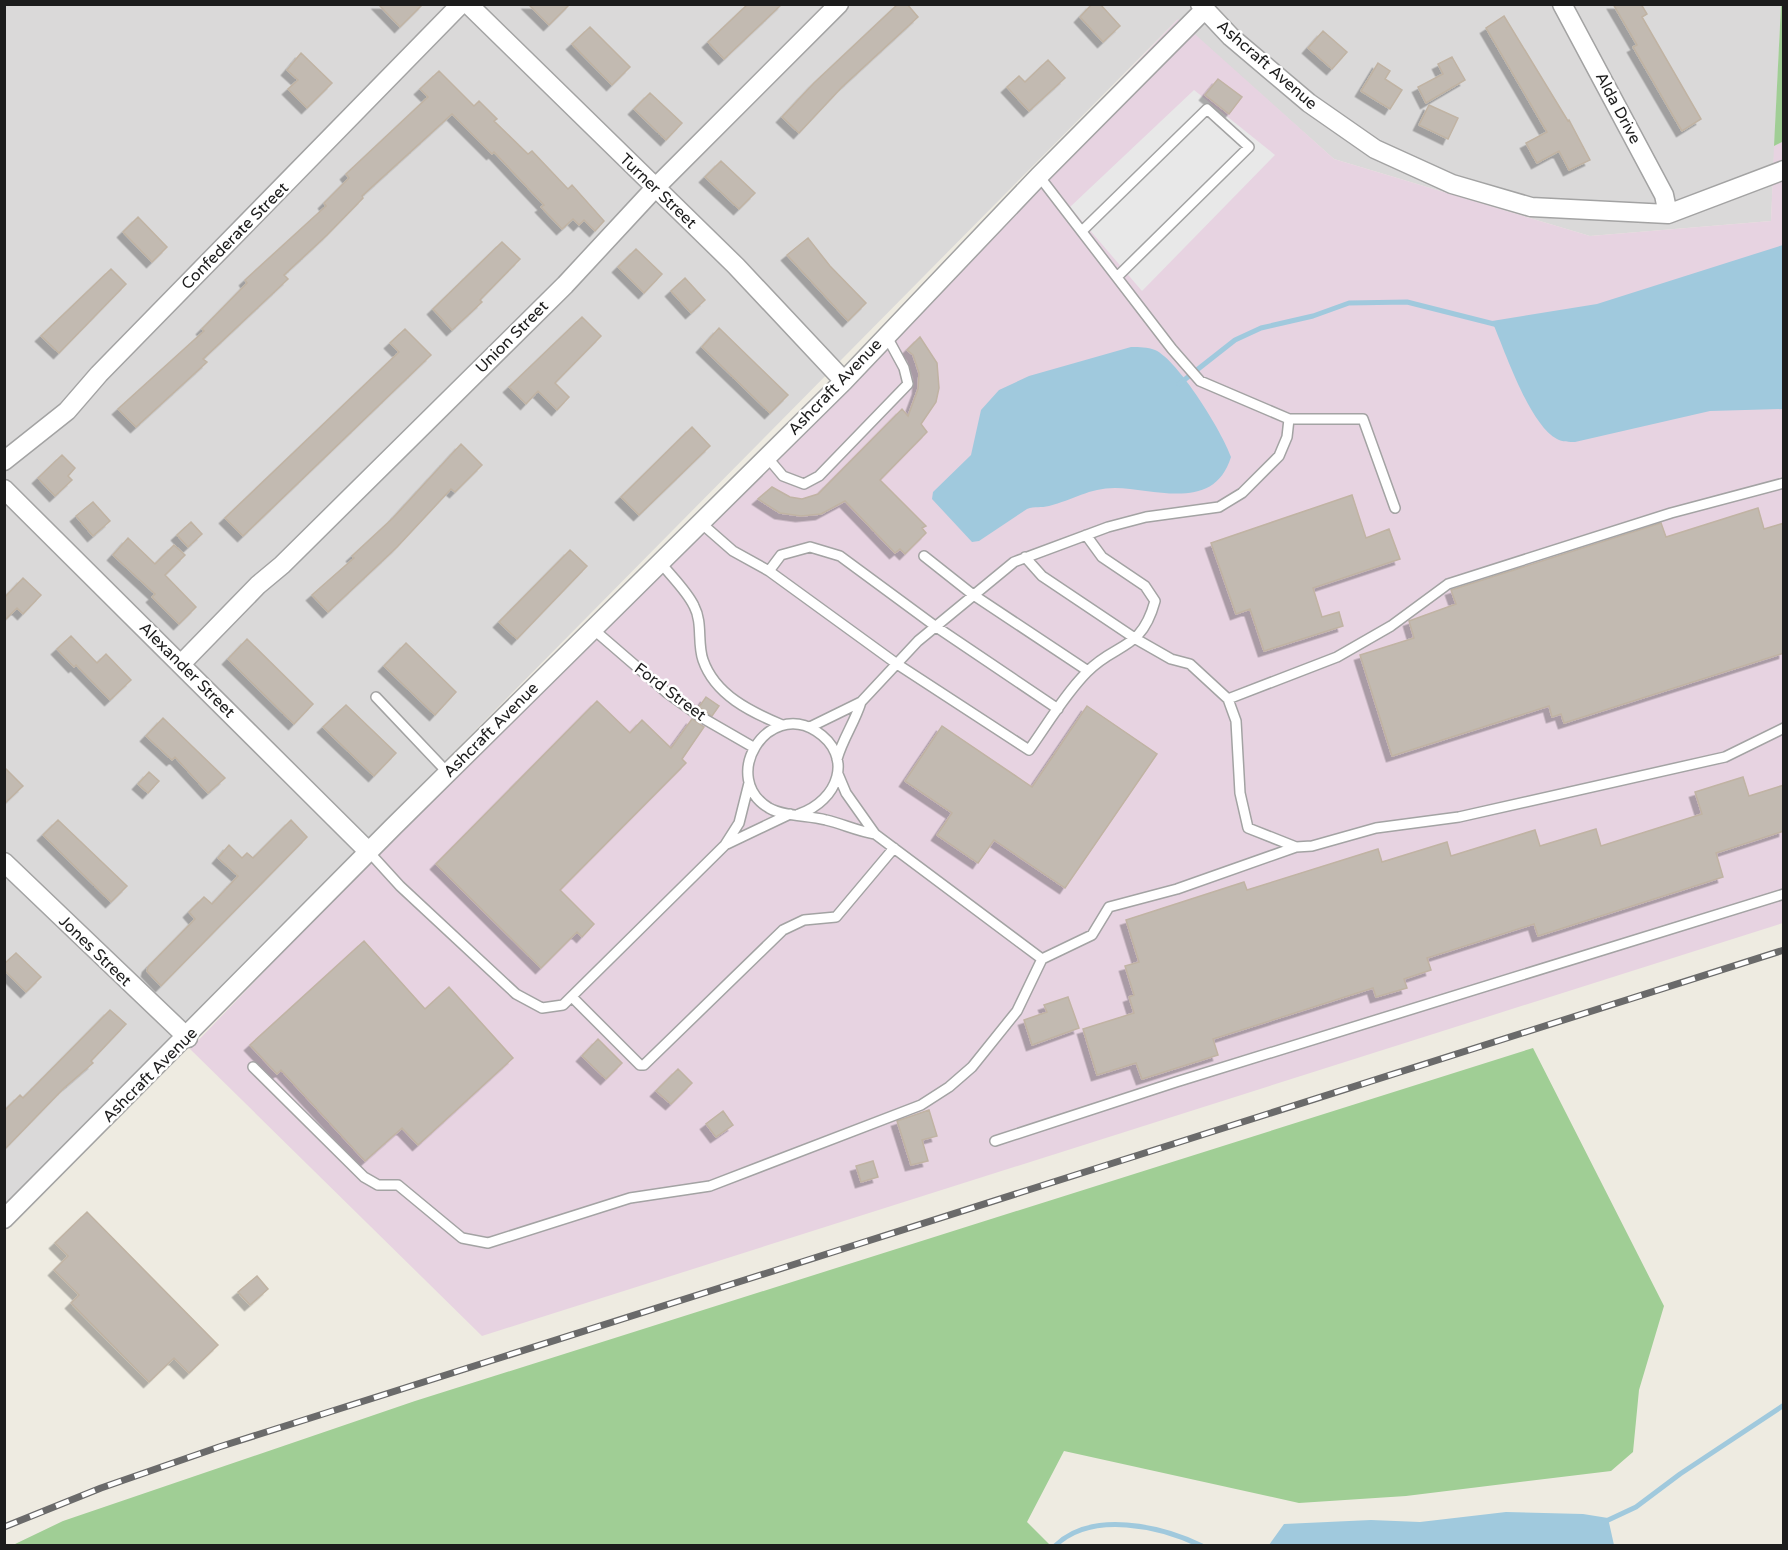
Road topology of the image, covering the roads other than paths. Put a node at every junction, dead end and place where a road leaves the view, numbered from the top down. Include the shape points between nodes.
1 (461, 4) edge
2 (468, 4) edge
3 (839, 4) edge
4 (1562, 4) edge
5 (1203, 7) edge
6 (1784, 171) edge
7 (1040, 176) junction
8 (655, 188) junction
9 (1668, 214) junction
10 (1082, 231) junction
11 (1117, 277) junction
12 (886, 334) junction
13 (844, 381) junction
14 (1289, 419) junction
15 (767, 457) junction
16 (4, 461) edge
17 (1784, 483) edge
18 (4, 489) edge
19 (1395, 508) dead end
20 (701, 523) junction
21 (1086, 535) junction
22 (924, 556) dead end
23 (1025, 557) junction
24 (660, 562) junction
25 (769, 571) junction
26 (972, 594) junction
27 (935, 626) junction
28 (593, 629) junction
29 (1136, 639) junction
30 (181, 664) junction
31 (897, 664) junction
32 (1088, 670) junction
33 (376, 698) dead end
34 (1228, 699) junction
35 (861, 702) junction
36 (1058, 710) junction
37 (782, 724) junction
38 (810, 727) junction
39 (1784, 728) edge
40 (753, 747) junction
41 (837, 759) junction
42 (448, 773) junction
43 (837, 773) junction
44 (749, 783) junction
45 (794, 814) junction
46 (874, 834) junction
47 (725, 845) junction
48 (1296, 847) junction
49 (894, 848) junction
50 (369, 852) junction
51 (4, 862) edge
52 (1784, 894) edge
53 (1042, 959) junction
54 (572, 998) junction
55 (188, 1038) junction
56 (253, 1067) dead end
57 (995, 1141) dead end
58 (4, 1219) edge

1 - 16 street, Confederate Street via 67,411
2 - 8 street, Turner Street
3 - 8 street, Union Street
4 - 9 street, Alda Drive via 1664,195
5 - 7 street, Ashcraft Avenue
5 - 9 street, Ashcraft Avenue via 1231,37 1375,149 1452,184 1531,207
6 - 9 street, Ashcraft Avenue
7 - 10 lane
7 - 12 street, Ashcraft Avenue
8 - 13 street, Turner Street via 736,266
8 - 30 street, Union Street via 565,285
10 - 11 lane
10 - 11 lane via 1207,109 1249,147
11 - 14 lane via 1200,381
12 - 13 street, Ashcraft Avenue
12 - 15 lane via 908,384 819,476 804,484 783,476
13 - 15 street, Ashcraft Avenue
14 - 19 lane via 1363,419
14 - 21 lane via 1279,456 1242,493 1219,507 1146,517
15 - 20 street, Ashcraft Avenue
17 - 34 lane via 1671,513 1448,584 1391,626 1337,657
18 - 30 street, Alexander Street
20 - 24 street, Ashcraft Avenue
20 - 25 lane via 733,551
21 - 23 lane
21 - 29 lane via 1102,557 1152,593 1152,612
22 - 26 lane
23 - 26 lane
23 - 29 lane via 1042,576
24 - 28 street, Ashcraft Avenue
24 - 37 lane via 694,606 703,659 717,685 750,711
25 - 27 lane via 781,555 810,547 840,556
25 - 31 lane
26 - 27 lane
26 - 32 lane
27 - 31 lane
27 - 36 lane
28 - 40 lane, Ford Street via 666,692
28 - 42 street, Ashcraft Avenue
29 - 32 lane
29 - 34 lane via 1171,659 1190,664
30 - 50 street, Alexander Street
31 - 35 lane
31 - 36 lane via 1029,750
32 - 36 lane
33 - 42 lane
34 - 48 lane via 1236,722 1240,793 1248,828
35 - 38 lane
35 - 41 lane via 843,737
37 - 38 lane
37 - 40 lane via 769,730
38 - 41 lane via 827,740
39 - 48 lane via 1725,757 1459,817 1376,828
40 - 44 lane via 747,768
41 - 43 lane
42 - 50 street, Ashcraft Avenue
43 - 45 lane via 826,799 814,809
43 - 46 lane
44 - 45 lane via 768,807
44 - 47 lane via 739,823
45 - 46 lane
45 - 47 lane
46 - 49 lane
47 - 54 lane
48 - 53 lane via 1177,889 1109,907 1092,935
49 - 53 lane
49 - 54 lane via 836,917 804,920 783,930 647,1063 640,1065
50 - 54 lane via 516,994 542,1008 563,1005
50 - 55 street, Ashcraft Avenue
51 - 55 street, Jones Street
52 - 57 lane
53 - 56 lane via 1017,1011 972,1066 921,1105 710,1186 630,1198 488,1243 462,1238 398,1185 378,1185 364,1177
55 - 58 street, Ashcraft Avenue

